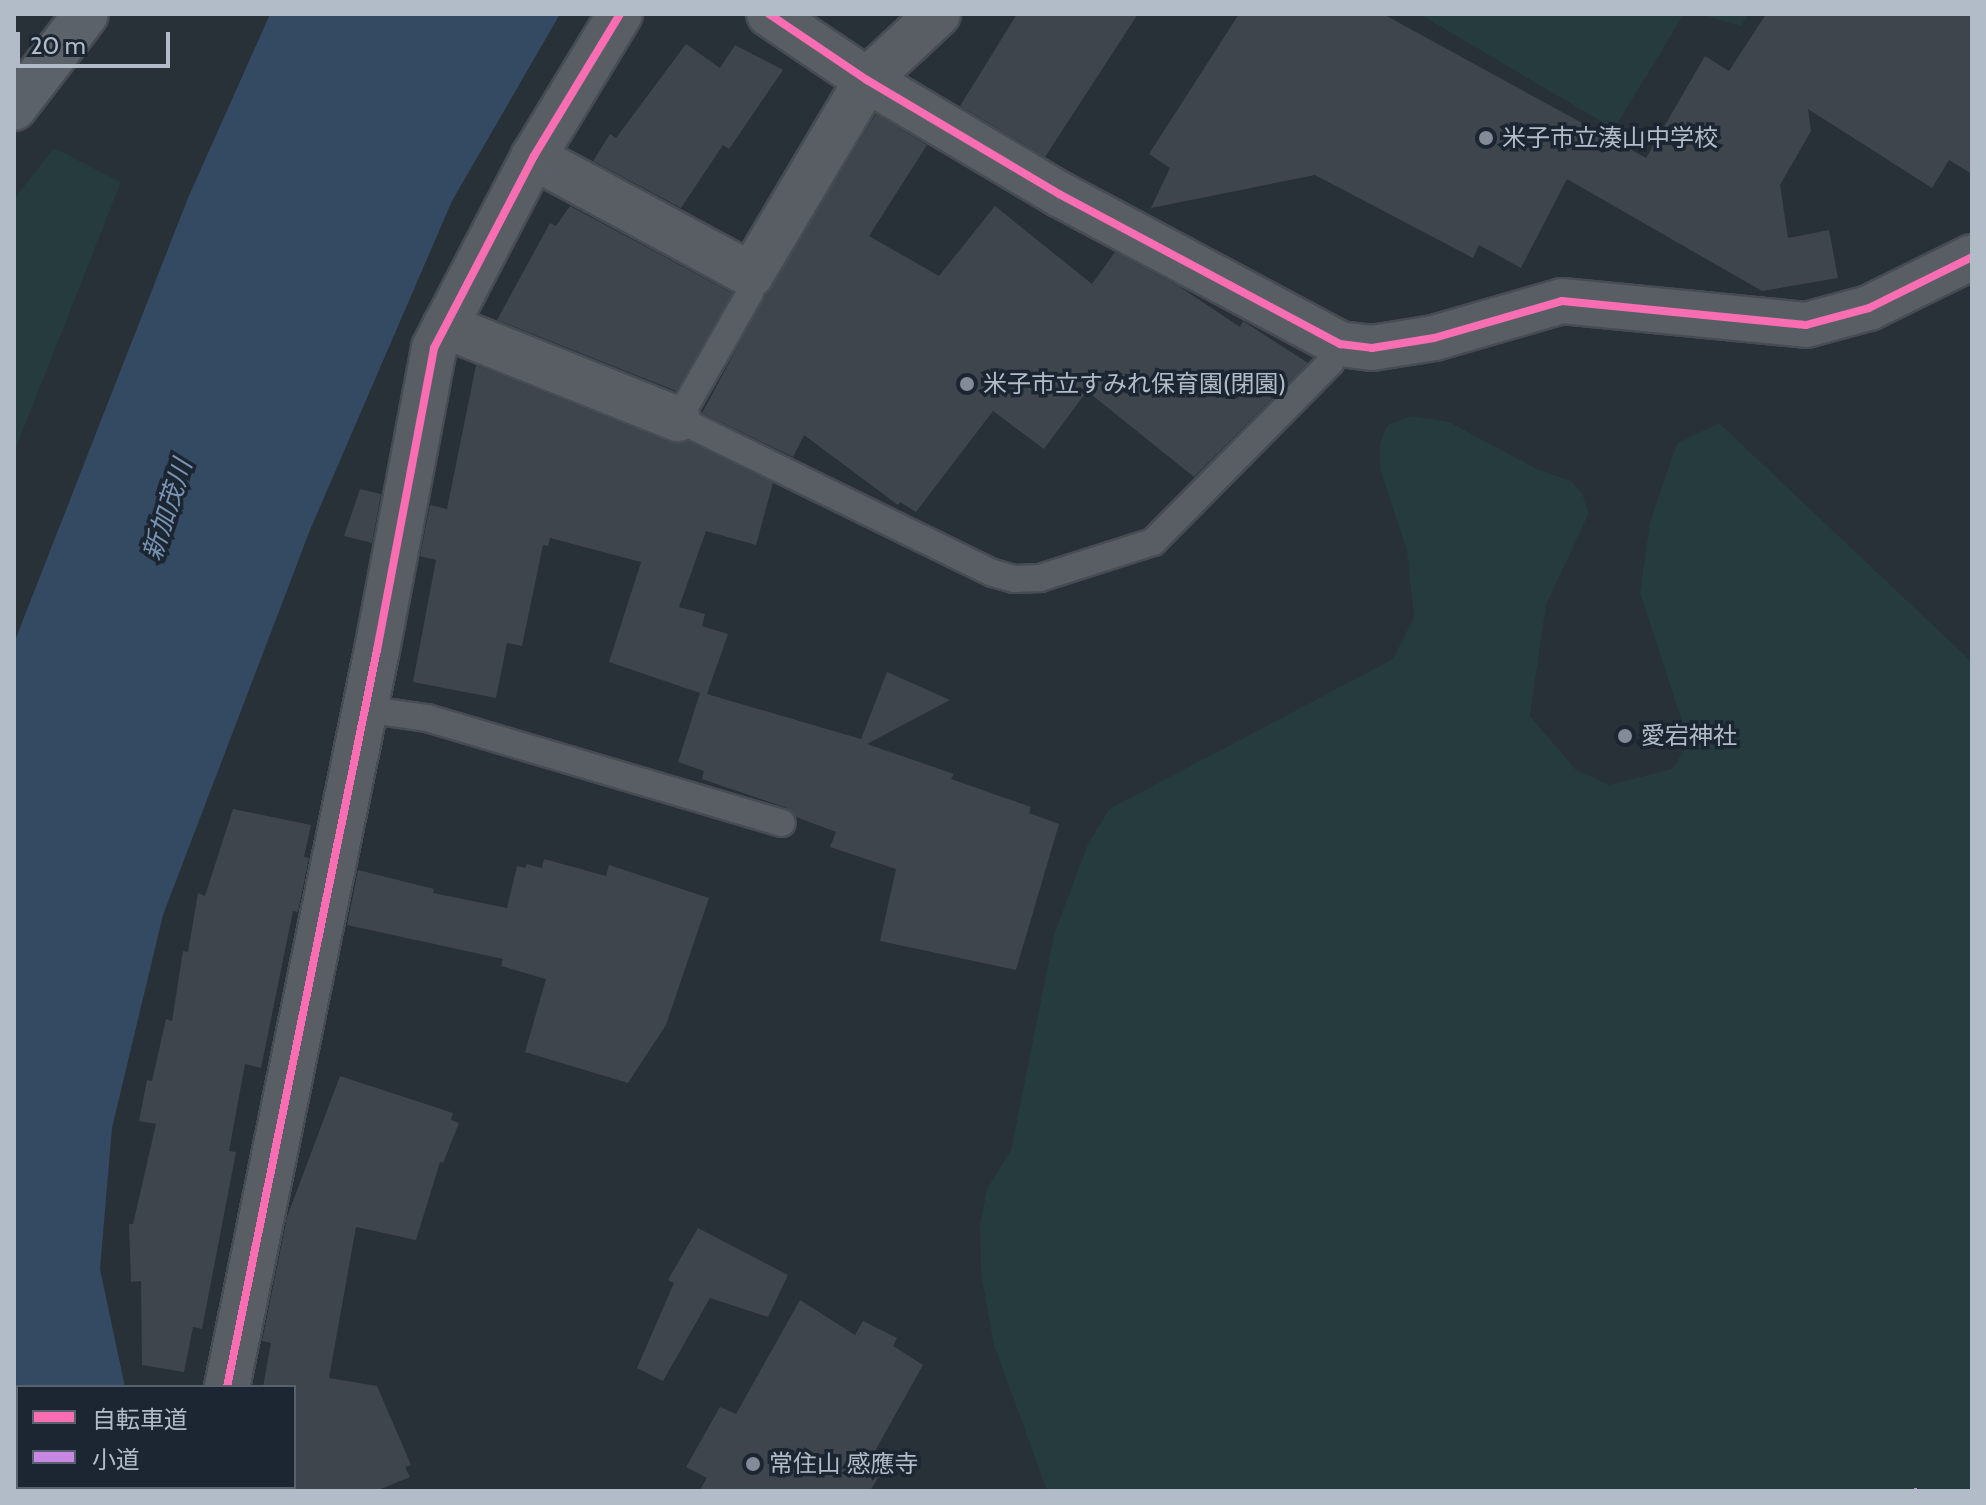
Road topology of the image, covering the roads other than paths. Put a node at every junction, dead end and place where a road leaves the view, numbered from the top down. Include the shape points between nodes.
1 (86, 14) edge
2 (620, 14) edge
3 (769, 14) edge
4 (938, 14) edge
5 (867, 80) junction
6 (14, 108) edge
7 (533, 157) junction
8 (1972, 257) edge
9 (751, 275) junction
10 (445, 326) junction
11 (1340, 344) junction
12 (678, 419) junction
13 (365, 709) junction
14 (782, 823) dead end
15 (227, 1385) edge

1 - 6 street
2 - 7 street
3 - 5 street
4 - 5 street
5 - 9 street
5 - 11 street via 1059,194
7 - 9 street
7 - 10 street
8 - 11 street via 1869,308 1806,325 1562,301 1434,338 1372,348
9 - 12 lane via 750,293
10 - 12 street
10 - 13 street via 434,348
11 - 12 lane via 1330,363 1153,542 1040,578 993,573
13 - 14 lane via 427,718
13 - 15 street

